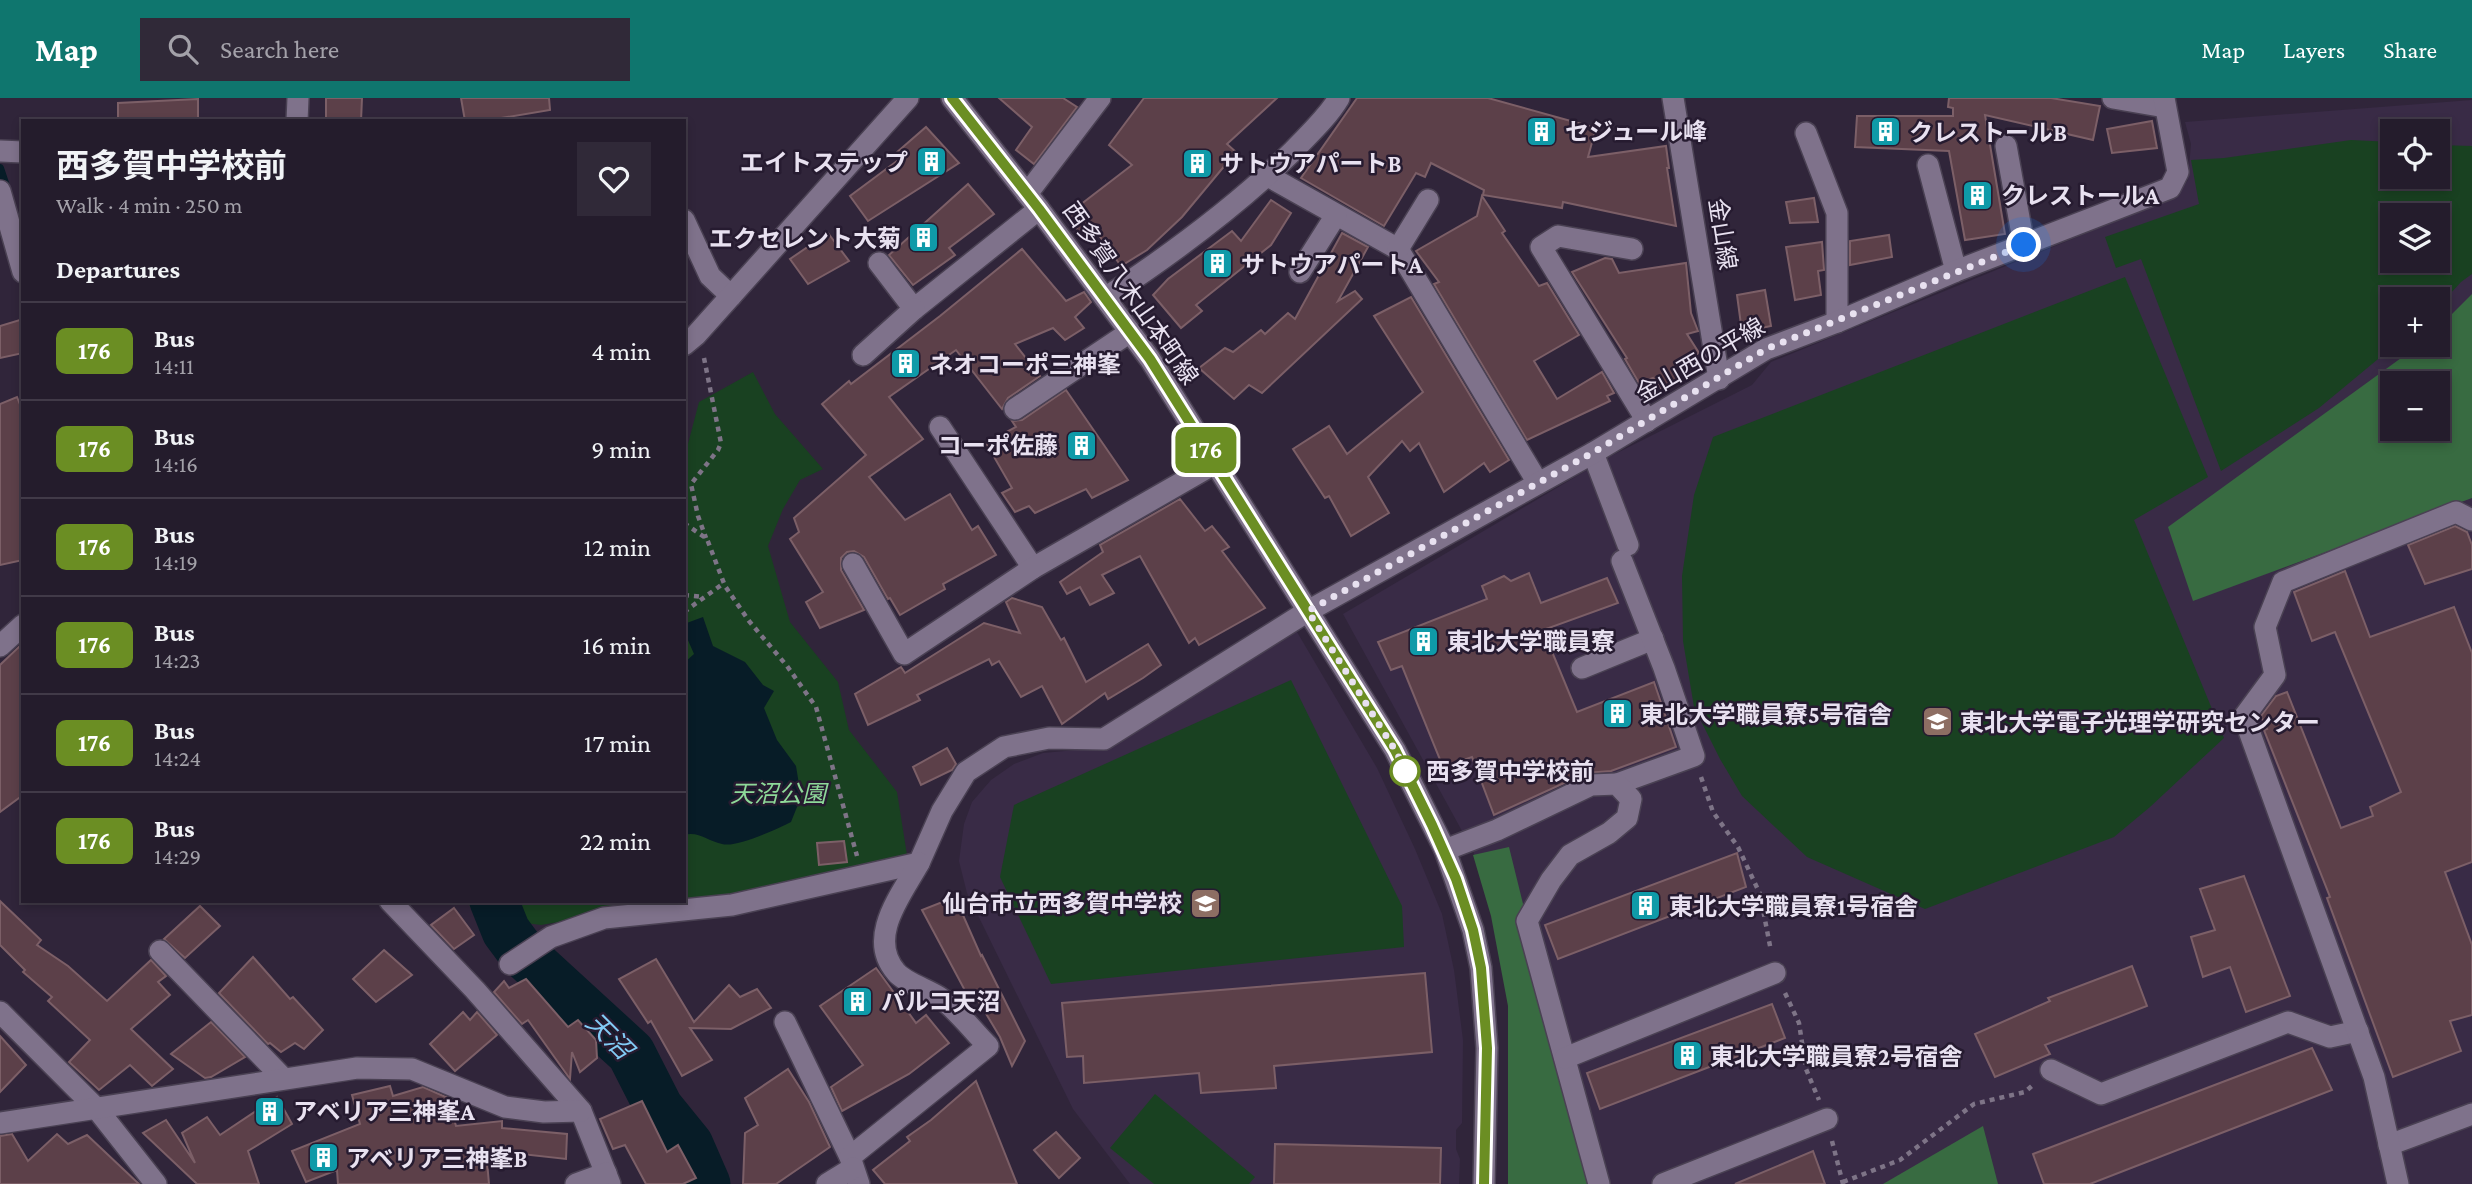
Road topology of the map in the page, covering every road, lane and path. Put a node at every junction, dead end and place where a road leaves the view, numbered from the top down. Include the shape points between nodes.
1 (299, 98) edge
2 (908, 98) edge
3 (952, 98) edge
4 (1100, 98) edge
5 (1339, 98) edge
6 (1673, 98) edge
7 (2113, 98) edge
8 (2164, 102) edge
9 (297, 119) edge
10 (1807, 132) dead end
11 (2006, 146) dead end
12 (0, 150) edge
13 (21, 152) edge
14 (1928, 165) dead end
15 (1268, 176) junction
16 (0, 191) edge
17 (1428, 200) dead end
18 (1033, 202) junction
19 (1336, 215) junction
20 (5, 224) edge
21 (686, 224) edge
22 (2024, 245) junction
23 (1398, 249) junction
24 (1632, 249) dead end
25 (879, 263) dead end
26 (21, 267) edge
27 (1956, 271) junction
28 (1300, 272) dead end
29 (731, 296) junction
30 (1105, 298) junction
31 (914, 309) junction
32 (1837, 322) junction
33 (1130, 332) junction
34 (690, 340) edge
35 (863, 355) dead end
36 (1719, 379) junction
37 (1015, 409) dead end
38 (1647, 421) junction
39 (940, 426) dead end
40 (1592, 453) junction
41 (1214, 464) junction
42 (1538, 483) junction
43 (2472, 520) edge
44 (686, 524) edge
45 (706, 539) junction
46 (853, 564) dead end
47 (1033, 568) junction
48 (724, 583) junction
49 (686, 595) edge
50 (704, 597) junction
51 (686, 610) edge
52 (1308, 611) junction
53 (21, 627) edge
54 (1653, 639) junction
55 (0, 646) edge
56 (1582, 668) dead end
57 (1616, 783) junction
58 (1444, 850) junction
59 (919, 863) junction
60 (863, 877) junction
61 (392, 903) edge
62 (160, 951) dead end
63 (510, 964) dead end
64 (1776, 973) dead end
65 (0, 1012) edge
66 (785, 1022) dead end
67 (2358, 1031) junction
68 (1565, 1058) junction
69 (2051, 1070) joint
70 (283, 1078) junction
71 (97, 1109) junction
72 (581, 1111) junction
73 (2472, 1114) edge
74 (1827, 1119) dead end
75 (0, 1123) edge
76 (2389, 1144) junction
77 (854, 1170) edge
78 (608, 1178) edge
79 (1843, 1182) edge
80 (156, 1184) edge
81 (576, 1184) edge
82 (827, 1184) edge
83 (1484, 1184) edge
84 (1599, 1184) edge
85 (1663, 1184) edge
86 (2398, 1184) edge

1 - 9 street
2 - 29 street
3 - 18 street, 西多賀八木山本町線
4 - 18 street
5 - 15 street
6 - 36 street, 金山線
7 - 8 street
8 - 22 street, 金山西の平線 via 2178,172 2170,188
10 - 32 street via 1838,213
11 - 22 street
12 - 13 street
14 - 27 street
15 - 19 street
15 - 30 street via 1175,252
16 - 20 street
17 - 23 street
18 - 30 street, 西多賀八木山本町線
18 - 31 street
19 - 23 street
19 - 28 street
20 - 26 street
21 - 29 street via 710,275
22 - 27 street, 金山西の平線
23 - 42 street
24 - 38 street via 1558,236 1541,247
25 - 31 street
27 - 32 street, 金山西の平線
29 - 34 street
30 - 33 street, 西多賀八木山本町線
31 - 35 street
32 - 36 street, 金山西の平線 via 1766,349
33 - 37 street
33 - 41 street, 西多賀八木山本町線
34 - 45 path via 705,360 721,443 691,484
36 - 38 street, 金山西の平線
38 - 40 street, 金山西の平線
39 - 47 street
40 - 42 street, 金山西の平線
40 - 54 street
41 - 47 street
41 - 52 street, 西多賀八木山本町線
42 - 52 street, 金山西の平線
43 - 67 street via 2456,512 2283,582 2265,627 2275,675 2244,717
44 - 45 path
45 - 48 path
46 - 47 street via 904,654
48 - 50 path
48 - 60 path via 816,707
49 - 50 path
50 - 51 path
52 - 58 street, 西多賀八木山本町線 via 1395,750
52 - 59 street, 金山西の平線 via 1104,739 1049,738 1004,747 966,772
53 - 55 street
54 - 56 street
54 - 57 street via 1694,756
57 - 58 street via 1591,785
57 - 68 street via 1631,799 1627,818 1570,855 1527,921
58 - 83 street, 西多賀八木山本町線 via 1473,930 1481,968 1487,1048
59 - 60 street
59 - 77 street, 金山西の平線 via 887,918 887,955 896,972 943,1000 988,1046
60 - 63 street via 732,905 604,918 551,937
61 - 72 street
62 - 70 street
64 - 68 street
65 - 71 street
66 - 77 street
67 - 69 street via 2330,1037 2288,1022 2101,1094
67 - 76 street
68 - 84 street
69 - 79 path via 2025,1092 1973,1104 1900,1160
70 - 71 street
70 - 72 street via 357,1068 412,1069 505,1107
71 - 75 street
71 - 80 street
72 - 78 street
73 - 76 street
74 - 85 street
76 - 86 street
77 - 82 street
78 - 81 street

